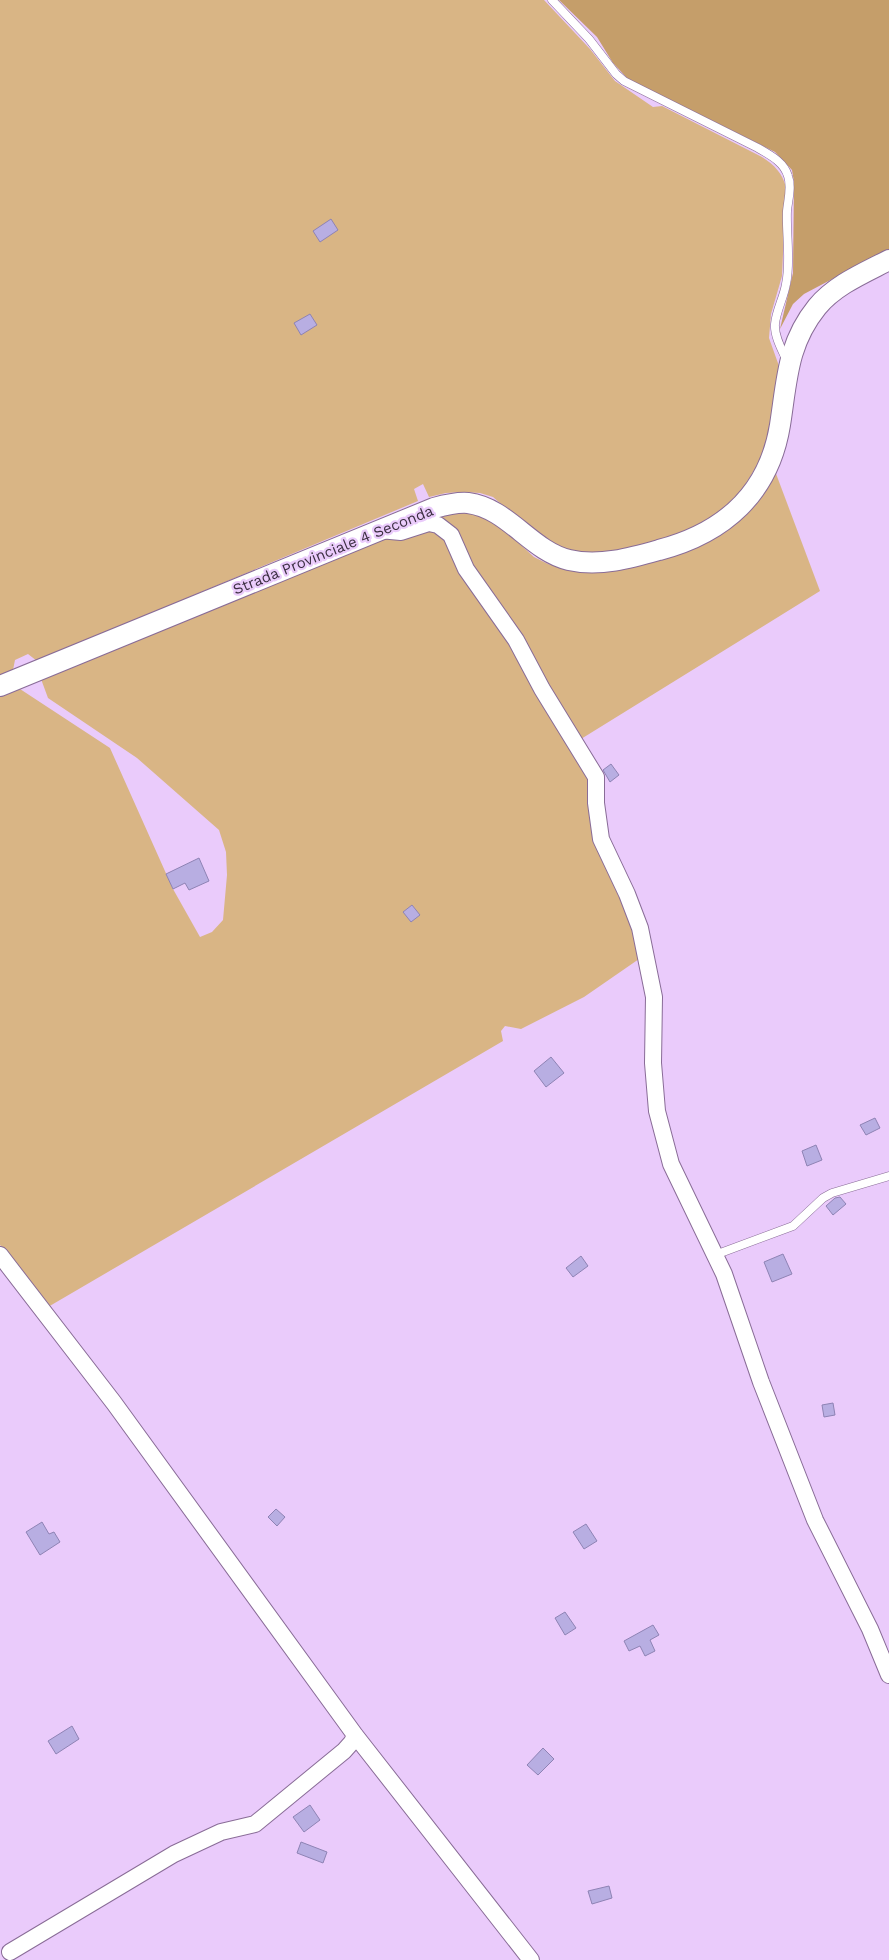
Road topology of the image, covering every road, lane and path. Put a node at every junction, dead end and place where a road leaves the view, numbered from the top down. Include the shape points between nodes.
1 (552, 0) edge
2 (889, 260) edge
3 (788, 365) junction
4 (380, 530) junction
5 (0, 686) edge
6 (889, 1176) edge
7 (0, 1254) edge
8 (715, 1254) junction
9 (889, 1675) edge
10 (356, 1735) junction
11 (10, 1952) dead end
12 (531, 1960) edge

1 - 3 lane via 624,81 758,148 773,157 786,171 790,186 789,268 775,325
2 - 3 street, Strada Provinciale 4 Seconda via 834,291 818,306 795,344
3 - 4 street, Strada Provinciale 4 Seconda via 780,427 758,484 728,519 686,542 630,558 591,562 570,560 541,547 490,510 467,503 434,508
4 - 5 street, Strada Provinciale 4 Seconda
4 - 8 street via 401,532 429,523 438,525 451,535 466,569 516,640 596,777 601,839 640,928 654,998 653,1062 657,1111 671,1164
6 - 8 lane via 832,1193 793,1226
7 - 10 street via 114,1403
8 - 9 street via 782,1440 815,1520 870,1629
10 - 11 street via 344,1751 255,1824 221,1832 174,1854
10 - 12 street

